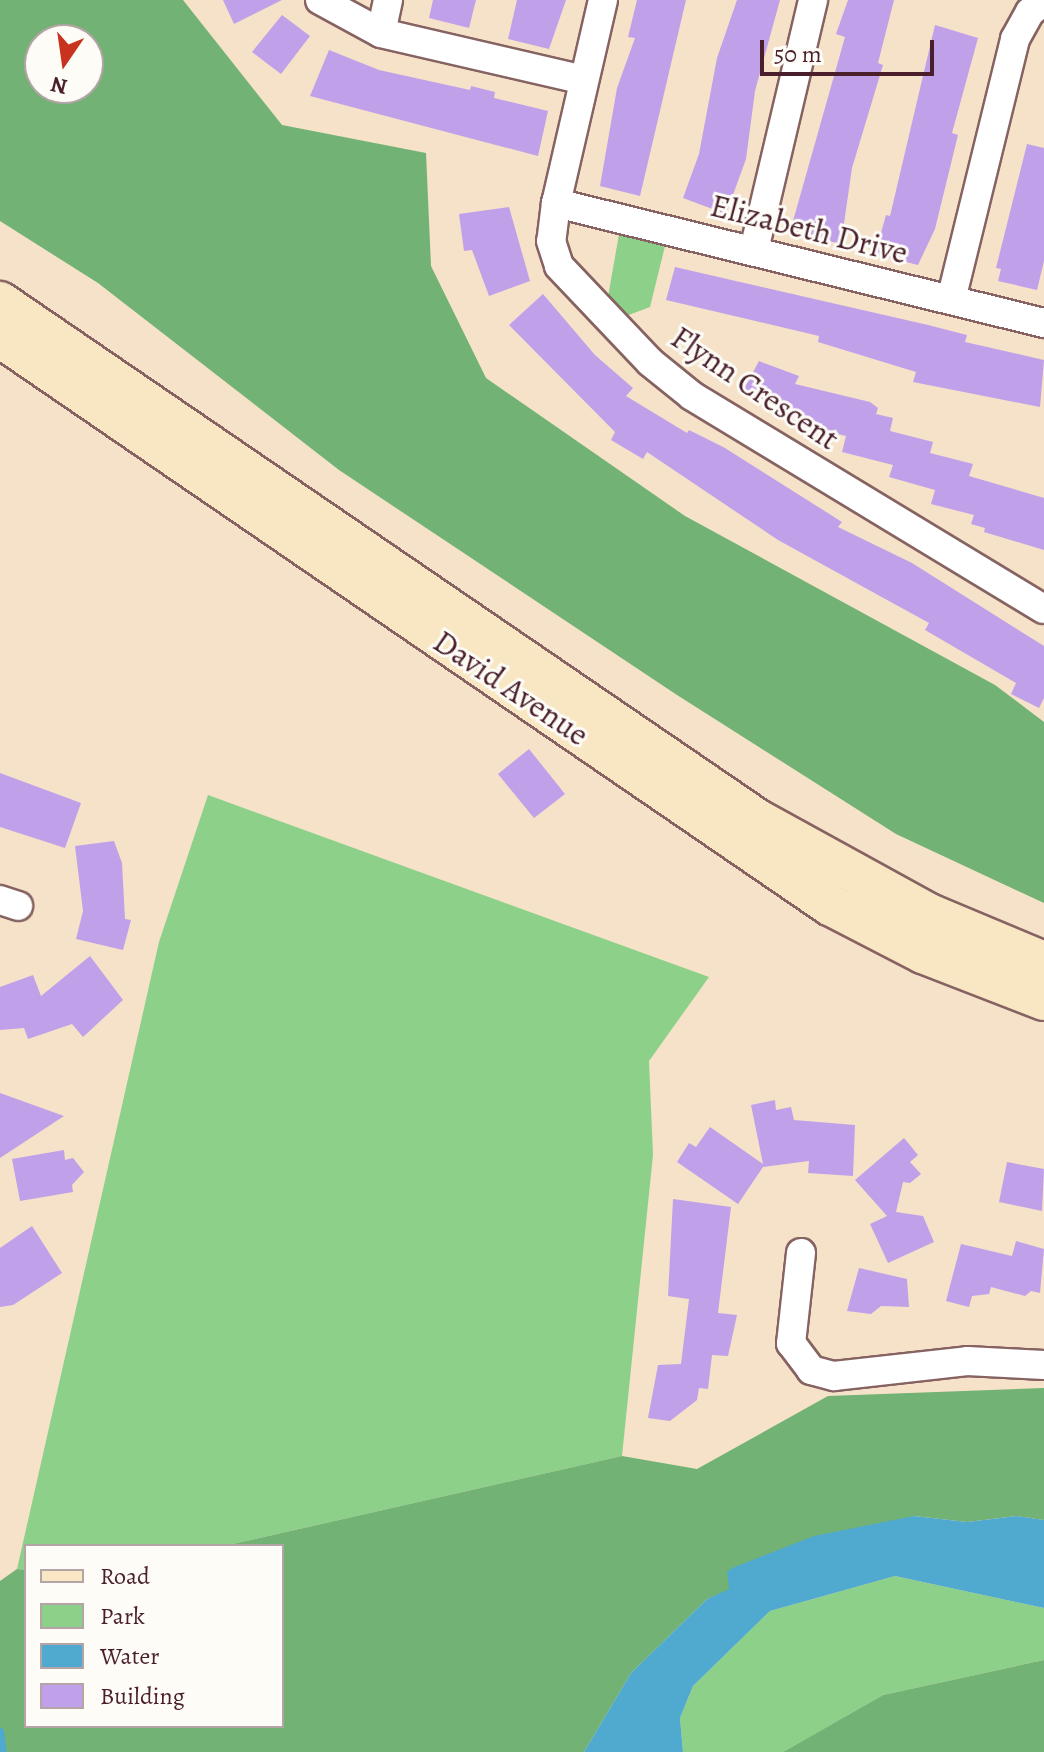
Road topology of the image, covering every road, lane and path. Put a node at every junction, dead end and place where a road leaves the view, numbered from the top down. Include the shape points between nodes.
1 (320, 0) edge
2 (388, 0) edge
3 (603, 0) edge
4 (813, 0) edge
5 (1044, 2) edge
6 (381, 33) junction
7 (584, 80) junction
8 (556, 203) junction
9 (754, 250) junction
10 (951, 300) junction
11 (0, 302) edge
12 (1044, 323) edge
13 (0, 337) edge
14 (1044, 609) edge
15 (1044, 962) edge
16 (1044, 1000) edge
17 (801, 1253) dead end
18 (1044, 1365) edge

1 - 6 street
2 - 6 street
3 - 7 street, Flynn Crescent
4 - 9 street
5 - 10 street via 1030,12 1015,39
6 - 7 street
7 - 8 street, Flynn Crescent
8 - 9 street, Elizabeth Drive
8 - 14 street, Flynn Crescent via 551,241 559,266 669,379
9 - 10 street, Elizabeth Drive
10 - 12 street, Elizabeth Drive
11 - 15 main road, David Avenue via 758,820 929,914
13 - 16 main road, David Avenue via 830,905 923,953
17 - 18 street via 790,1332 794,1352 811,1370 834,1376 967,1361

